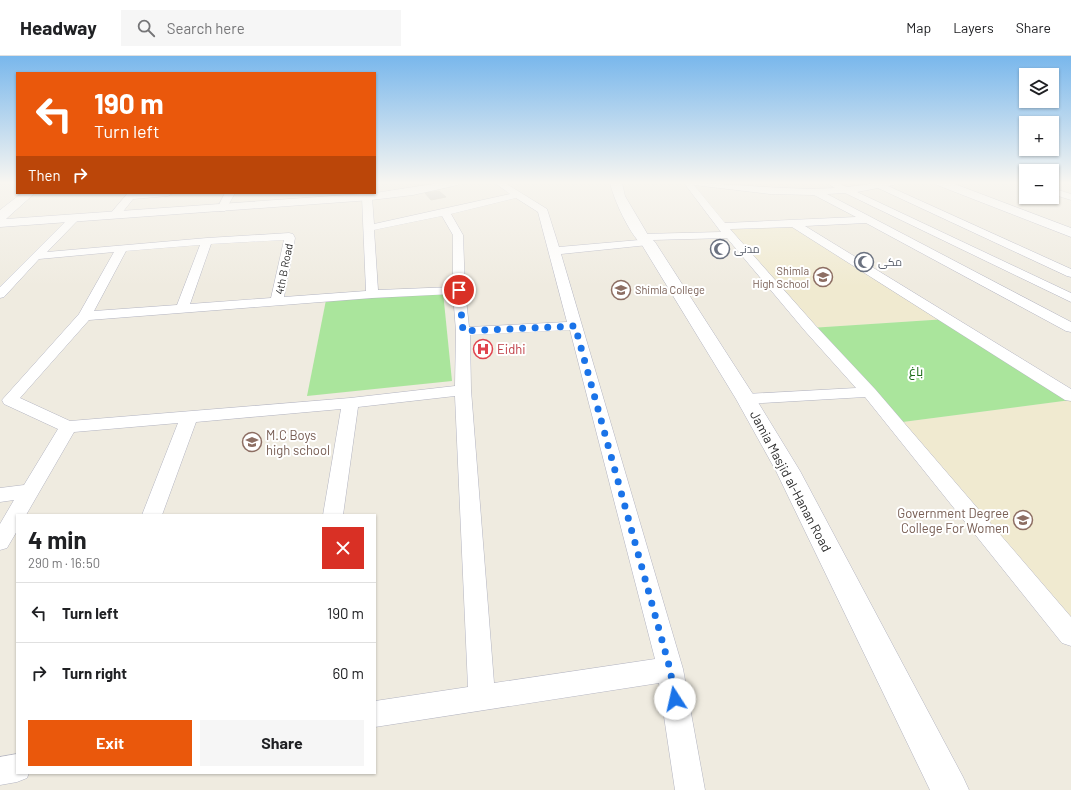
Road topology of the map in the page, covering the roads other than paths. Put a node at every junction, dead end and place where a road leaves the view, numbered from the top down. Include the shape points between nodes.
1 (90, 217) edge
2 (368, 217) edge
3 (420, 217) edge
4 (448, 217) edge
5 (544, 217) edge
6 (631, 217) edge
7 (716, 217) edge
8 (860, 217) edge
9 (901, 217) edge
10 (949, 217) edge
11 (1028, 217) edge
12 (1050, 217) edge
13 (75, 218) junction
14 (865, 220) junction
15 (0, 223) edge
16 (794, 224) junction
17 (1071, 225) edge
18 (369, 228) junction
19 (726, 230) junction
20 (1071, 234) edge
21 (645, 240) junction
22 (207, 241) junction
23 (122, 249) junction
24 (554, 250) junction
25 (36, 256) junction
26 (1071, 273) edge
27 (459, 290) junction
28 (0, 294) edge
29 (372, 294) junction
30 (1071, 298) edge
31 (278, 302) junction
32 (182, 308) junction
33 (85, 316) junction
34 (575, 326) junction
35 (1071, 328) edge
36 (463, 331) junction
37 (463, 390) junction
38 (869, 392) junction
39 (1071, 396) edge
40 (746, 399) junction
41 (5, 401) edge
42 (350, 403) junction
43 (190, 417) junction
44 (68, 428) junction
45 (31, 491) junction
46 (0, 495) edge
47 (17, 514) edge
48 (152, 514) edge
49 (333, 514) edge
50 (16, 516) edge
51 (0, 542) edge
52 (1063, 618) edge
53 (1071, 635) edge
54 (670, 669) junction
55 (482, 698) junction
56 (376, 714) edge
57 (16, 768) edge
58 (0, 771) edge
59 (690, 790) edge
60 (950, 790) edge

1 - 13 main road
2 - 18 street
3 - 18 street
4 - 27 street via 458,235
5 - 24 street
6 - 21 main road, Jamia Masjid al-Hanan Road
7 - 19 street
8 - 14 street
9 - 30 street
10 - 26 street
11 - 20 main road
12 - 17 main road
13 - 15 main road
13 - 25 street
14 - 16 street
14 - 35 street
16 - 19 street
16 - 39 street
18 - 29 street
19 - 21 street
19 - 38 street
21 - 24 street
21 - 40 main road, Jamia Masjid al-Hanan Road
22 - 23 street
22 - 31 street, 4th B Road via 289,236
22 - 32 street
23 - 25 street
23 - 33 street
24 - 34 street
25 - 28 street
27 - 29 street
27 - 36 street
29 - 31 street
31 - 32 street
32 - 33 street
33 - 41 street
34 - 36 street
34 - 54 street
36 - 37 street
37 - 42 street
37 - 55 street
38 - 40 street
38 - 52 street
40 - 60 main road, Jamia Masjid al-Hanan Road via 788,471
41 - 44 street
42 - 43 street
42 - 49 street
43 - 44 street
43 - 48 street
44 - 45 street
45 - 46 street
45 - 47 street
50 - 51 street
52 - 53 street
54 - 55 street
54 - 59 street
55 - 56 street
57 - 58 street

